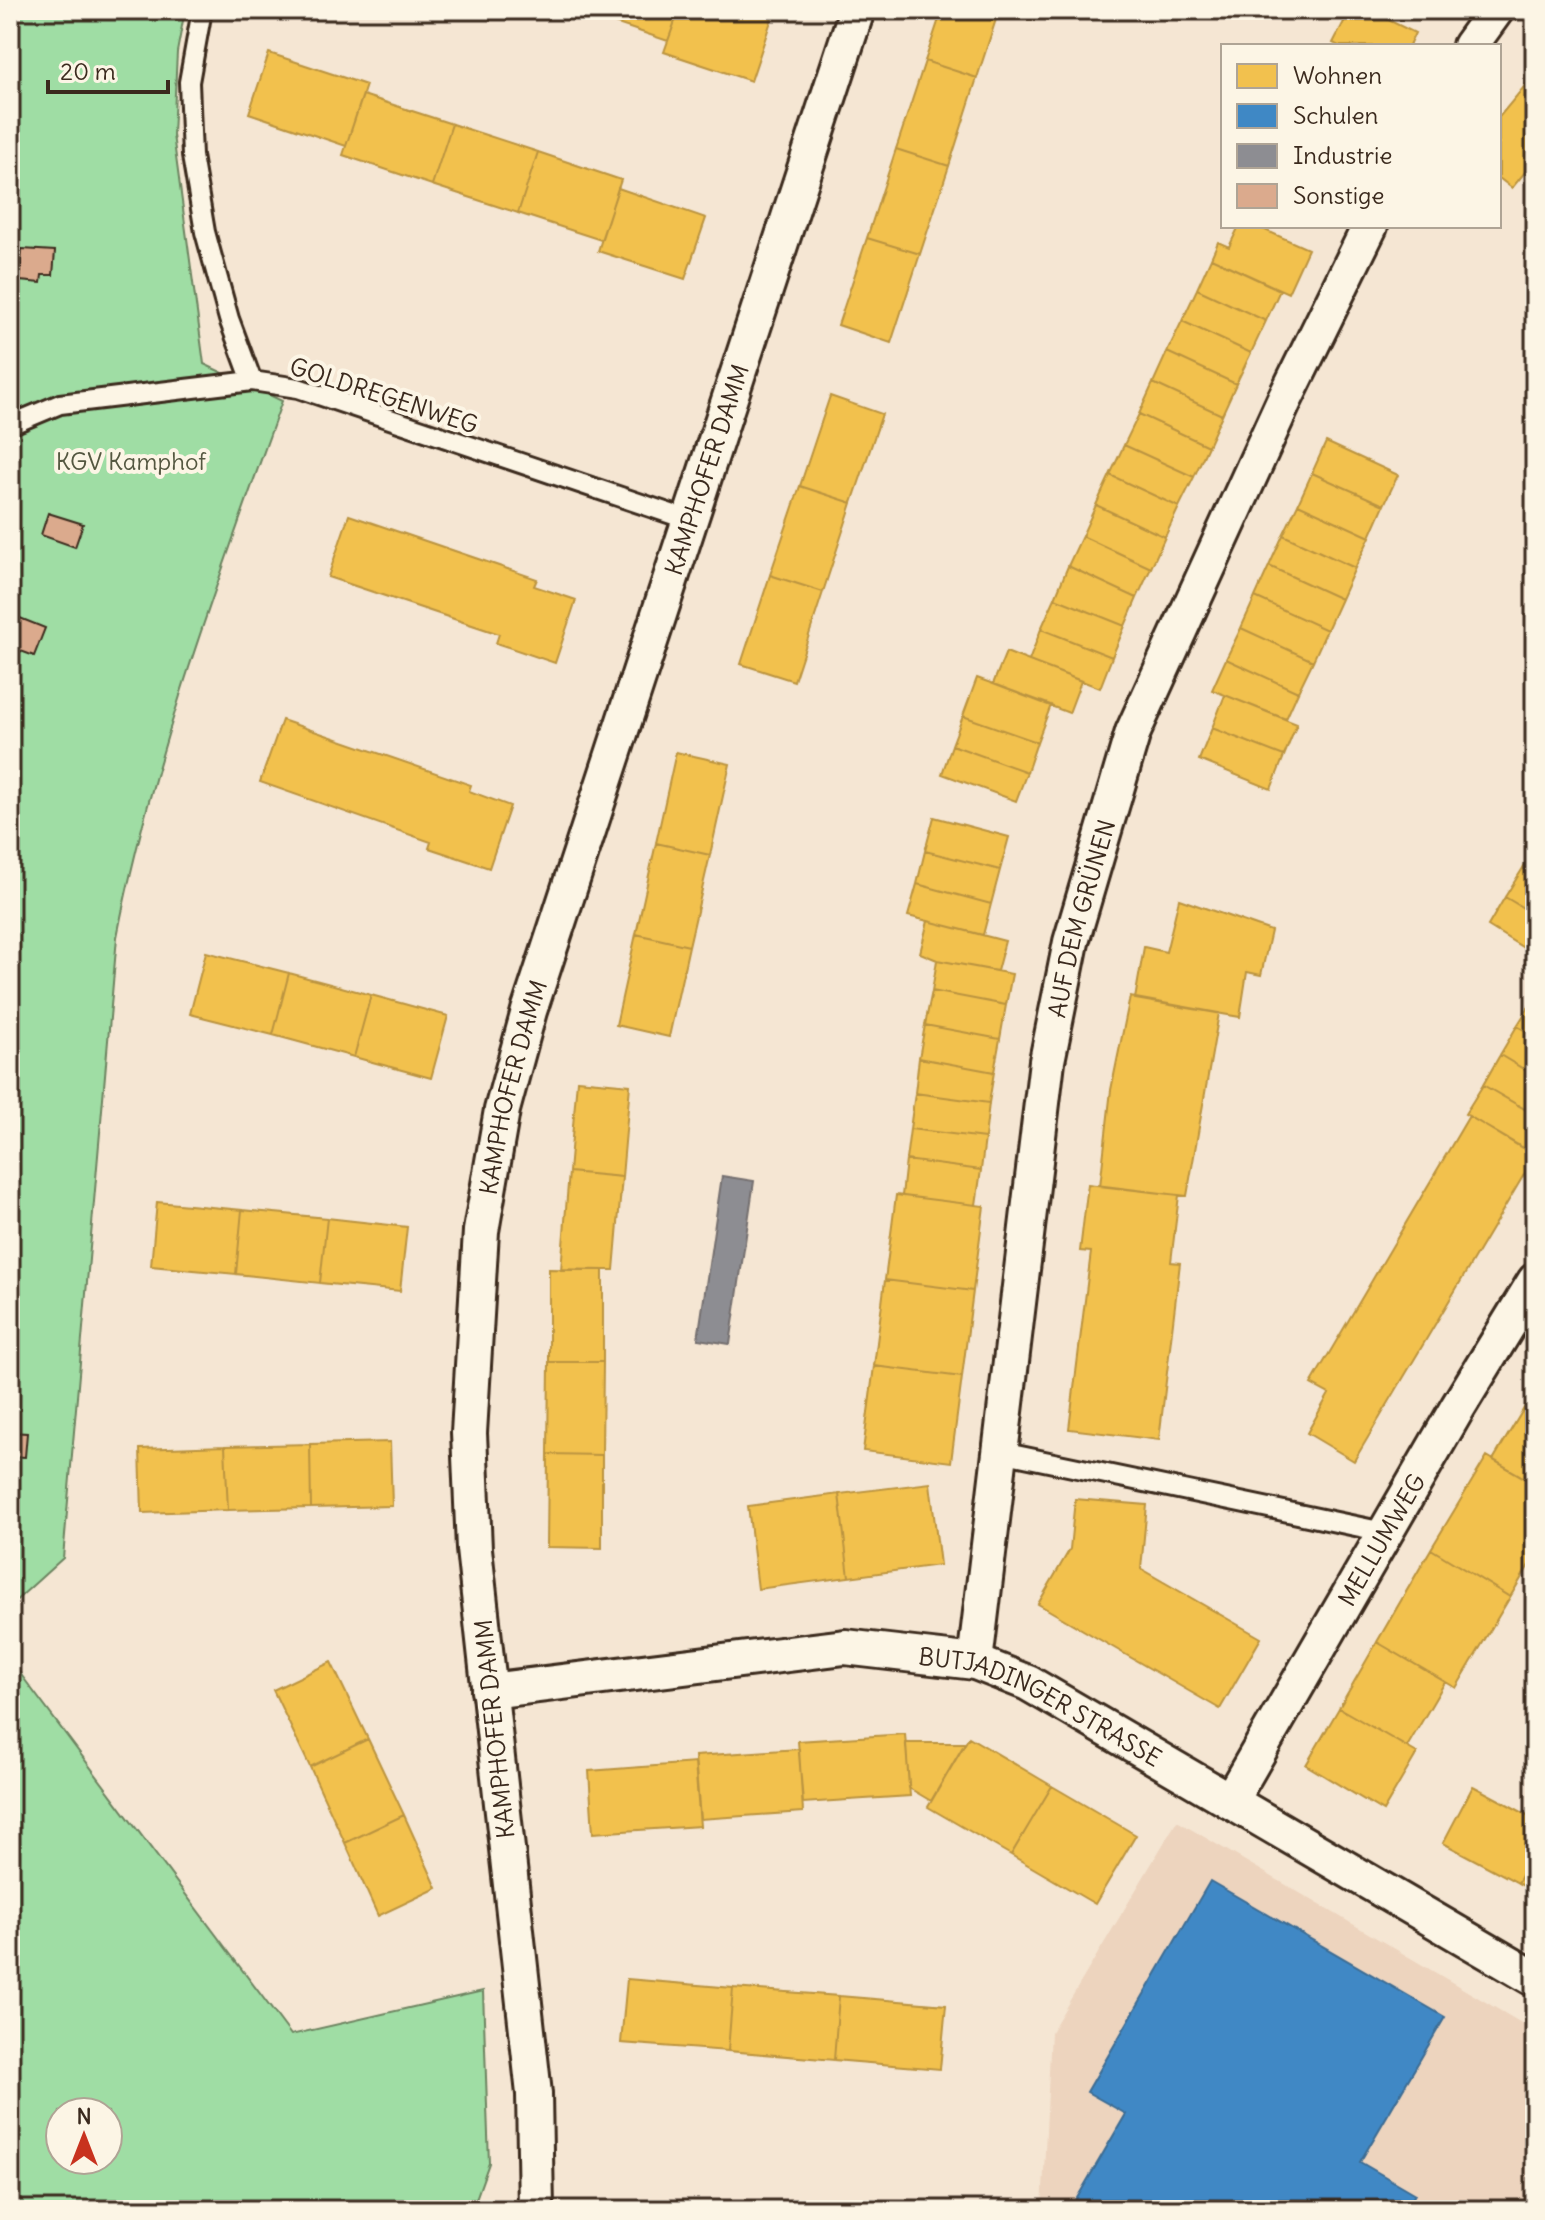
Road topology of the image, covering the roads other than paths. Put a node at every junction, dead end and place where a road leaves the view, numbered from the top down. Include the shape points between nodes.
1 (202, 10) edge
2 (857, 10) edge
3 (1496, 10) edge
4 (1471, 44) edge
5 (1369, 228) edge
6 (252, 381) junction
7 (10, 425) edge
8 (689, 520) junction
9 (1535, 1281) edge
10 (1001, 1452) junction
11 (1384, 1532) junction
12 (975, 1662) junction
13 (489, 1691) junction
14 (1230, 1801) junction
15 (1535, 1979) edge
16 (536, 2210) edge

1 - 6 lane via 189,82 192,156 205,232
2 - 8 street, KAMPHOFER DAMM
3 - 4 street
5 - 10 street, AUF DEM GRÜNEN via 1133,732 1098,846 1071,942 1047,1061
6 - 7 lane, GOLDREGENWEG via 60,404
6 - 8 lane, GOLDREGENWEG via 298,388
8 - 13 street, KAMPHOFER DAMM via 529,1011 502,1110 481,1231 469,1433
9 - 11 street, MELLUMWEG
10 - 11 lane
10 - 12 street, AUF DEM GRÜNEN
11 - 14 street, MELLUMWEG
12 - 13 street, BUTJADINGER STRASSE via 845,1647
12 - 14 street, BUTJADINGER STRASSE via 1028,1683
13 - 16 street, KAMPHOFER DAMM via 534,2094
14 - 15 street, BUTJADINGER STRASSE

